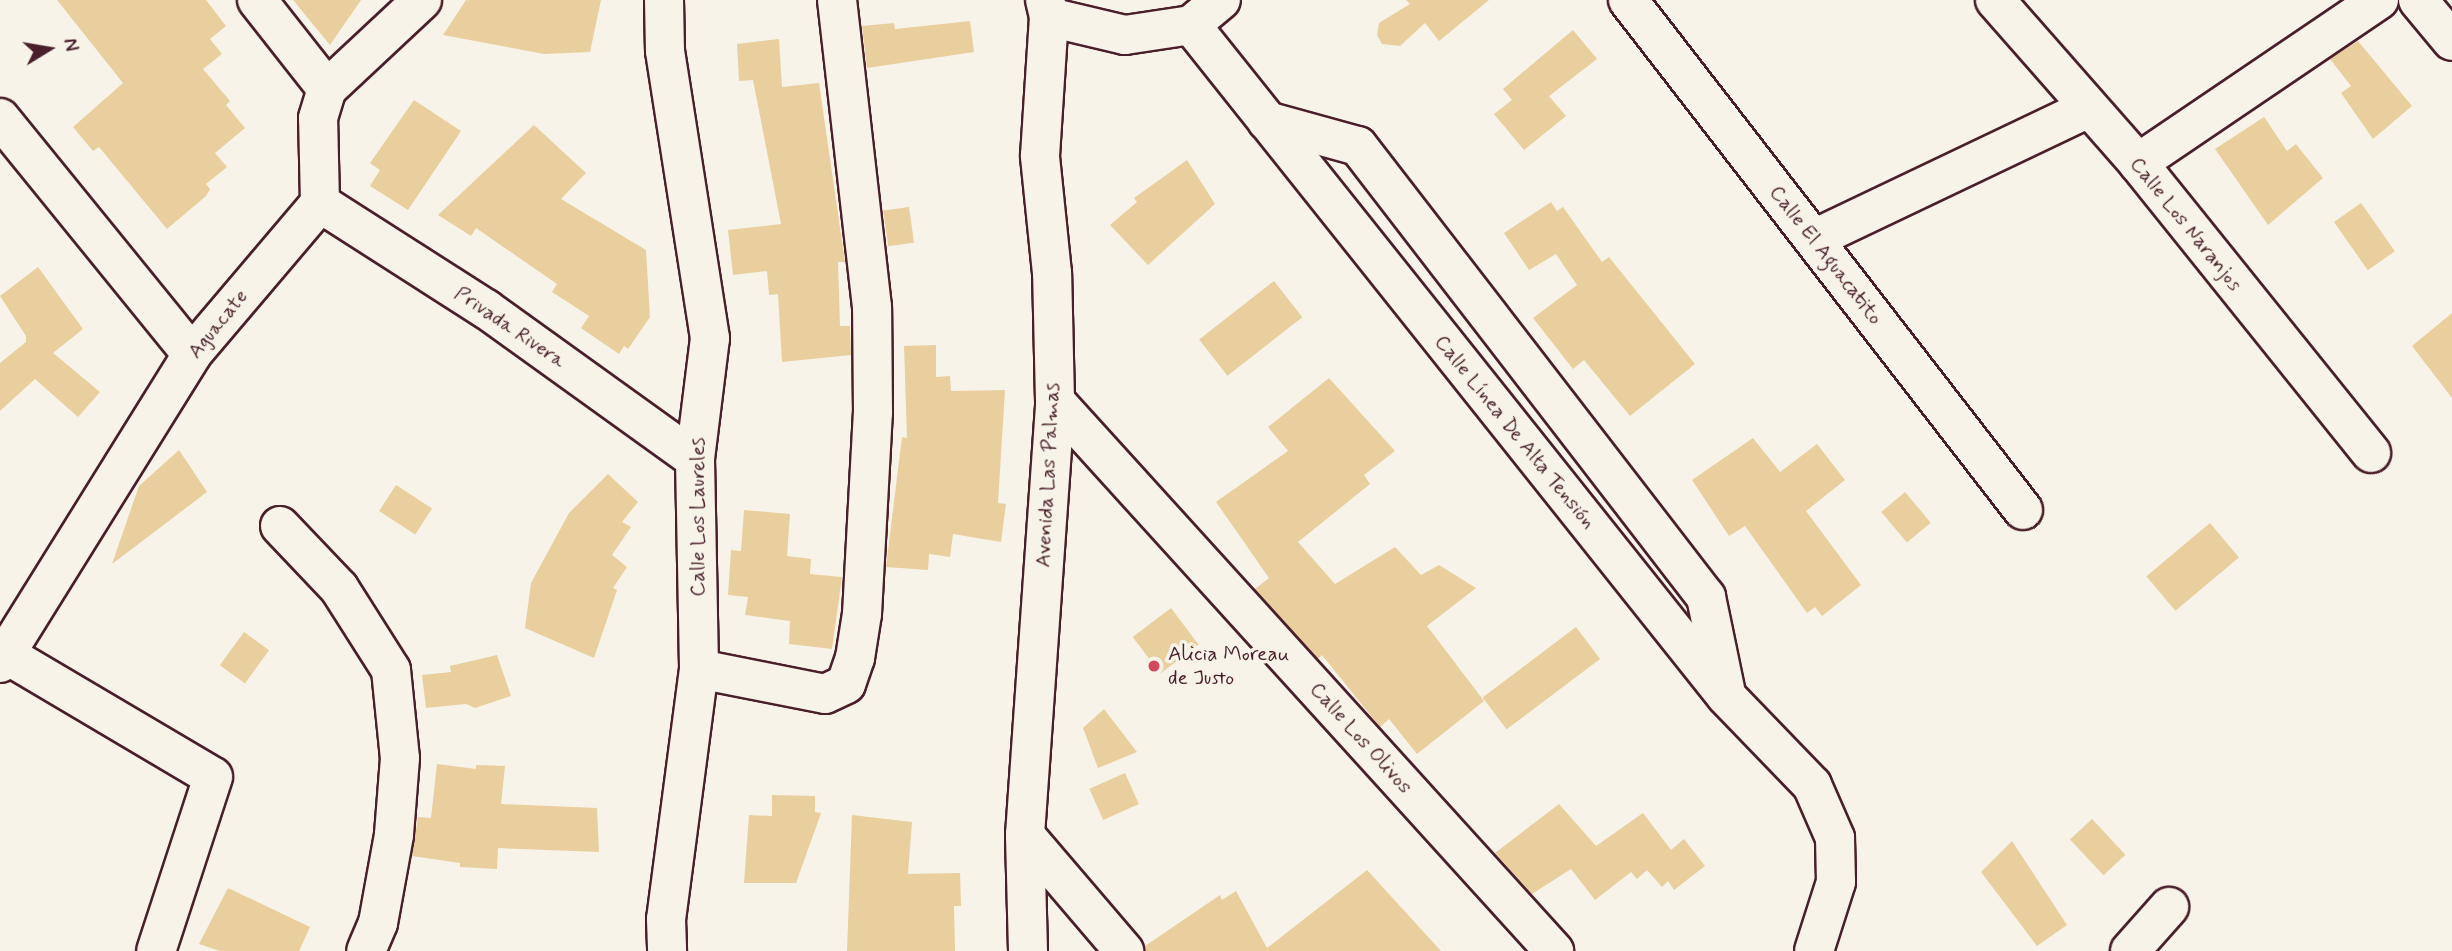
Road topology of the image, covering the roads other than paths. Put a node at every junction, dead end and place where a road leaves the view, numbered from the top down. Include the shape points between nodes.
1 (257, 0) edge
2 (422, 0) edge
3 (664, 0) edge
4 (836, 0) edge
5 (1221, 0) edge
6 (1628, 0) edge
7 (1996, 0) edge
8 (2379, 0) edge
9 (2418, 0) edge
10 (1047, 9) edge
11 (1191, 25) junction
12 (2452, 41) edge
13 (327, 89) junction
14 (2087, 109) junction
15 (0, 118) edge
16 (1267, 121) junction
17 (2138, 163) junction
18 (320, 203) junction
19 (1814, 239) junction
20 (192, 354) junction
21 (1055, 401) junction
22 (2371, 453) dead end
23 (695, 459) junction
24 (2023, 510) dead end
25 (281, 526) dead end
26 (2, 655) edge
27 (699, 669) junction
28 (1726, 696) junction
29 (1025, 835) junction
30 (2169, 907) dead end
31 (156, 951) edge
32 (366, 951) edge
33 (667, 951) edge
34 (1028, 951) edge
35 (1124, 951) edge
36 (1553, 951) edge
37 (1814, 951) edge
38 (2130, 951) edge

1 - 13 street
2 - 13 street
3 - 23 street, Calle Los Laureles via 665,51 709,338
4 - 27 street via 872,307 873,413 862,614 855,658 846,684 825,694
5 - 11 street
6 - 19 street, Calle El Aguacatito
7 - 14 street, Calle Los Naranjos
8 - 17 street
9 - 12 street
10 - 11 street via 1125,35
10 - 21 street, Avenida Las Palmas via 1040,156 1052,273
11 - 16 street, Calle Línea De Alta Tensión
13 - 18 street via 318,118
14 - 17 street, Calle Los Naranjos
14 - 19 street
15 - 20 street
16 - 28 street, Calle Línea De Alta Tensión
16 - 28 street via 1358,146 1706,597
17 - 22 street, Calle Los Naranjos
18 - 20 street, Aguacate
18 - 23 street, Privada Rivera via 496,316
19 - 24 street, Calle El Aguacatito
20 - 26 street, Aguacate
21 - 29 street, Avenida Las Palmas
21 - 36 street, Calle Los Olivos
23 - 27 street, Calle Los Laureles
25 - 32 street via 339,588 391,670 400,758 394,835 378,923
26 - 31 street via 213,777
27 - 33 street, Calle Los Laureles via 666,919
28 - 37 street, Calle Línea De Alta Tensión via 1812,785 1835,838 1836,882
29 - 34 street, Avenida Las Palmas
29 - 35 street
30 - 38 street

